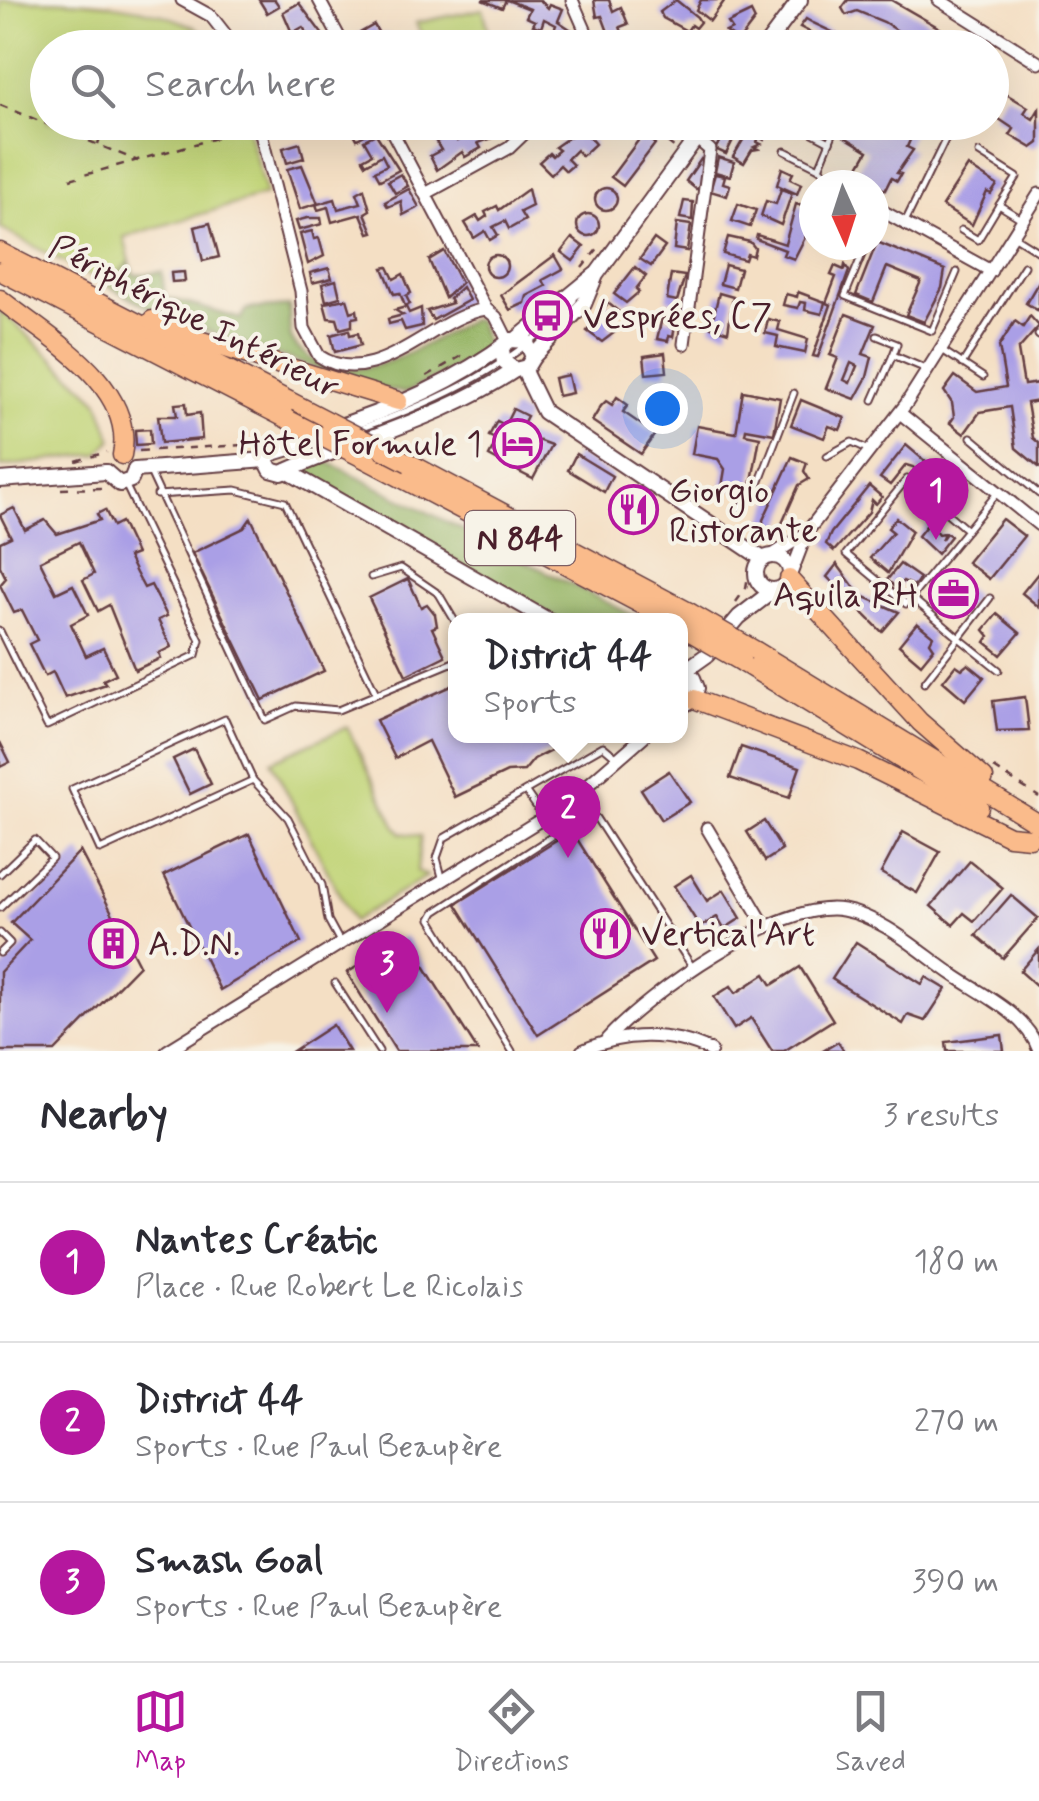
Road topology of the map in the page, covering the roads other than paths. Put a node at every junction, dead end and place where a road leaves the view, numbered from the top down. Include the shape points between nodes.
1 (182, 0) edge
2 (319, 0) edge
3 (572, 0) edge
4 (800, 0) edge
5 (939, 0) edge
6 (959, 4) edge
7 (222, 30) edge
8 (335, 30) edge
9 (585, 30) edge
10 (778, 30) edge
11 (995, 30) edge
12 (1009, 40) edge
13 (1039, 62) edge
14 (263, 140) edge
15 (397, 140) edge
16 (517, 140) edge
17 (688, 140) edge
18 (695, 140) edge
19 (826, 140) edge
20 (945, 140) edge
21 (830, 142) joint
22 (785, 150) dead end
23 (978, 153) dead end
24 (819, 168) junction
25 (821, 170) edge
26 (426, 193) junction
27 (1039, 194) edge
28 (999, 205) junction
29 (889, 214) edge
30 (1023, 220) junction
31 (905, 222) junction
32 (961, 230) dead end
33 (1013, 236) junction
34 (0, 252) edge
35 (1039, 252) edge
36 (860, 260) edge
37 (1024, 266) dead end
38 (0, 271) edge
39 (991, 271) junction
40 (588, 272) junction
41 (957, 272) dead end
42 (0, 299) edge
43 (486, 309) junction
44 (118, 315) junction
45 (932, 331) junction
46 (877, 336) dead end
47 (684, 344) dead end
48 (945, 344) junction
49 (517, 354) junction
50 (893, 355) junction
51 (962, 364) junction
52 (929, 370) junction
53 (983, 377) dead end
54 (794, 393) dead end
55 (873, 400) dead end
56 (405, 411) junction
57 (900, 413) junction
58 (971, 437) dead end
59 (123, 450) junction
60 (872, 451) junction
61 (285, 456) junction
62 (826, 456) dead end
63 (266, 460) junction
64 (142, 470) junction
65 (106, 472) junction
66 (0, 480) edge
67 (125, 484) junction
68 (1000, 490) junction
69 (1039, 494) edge
70 (157, 495) junction
71 (734, 512) dead end
72 (1039, 525) edge
73 (966, 530) junction
74 (807, 532) junction
75 (761, 557) junction
76 (757, 576) junction
77 (371, 577) dead end
78 (784, 581) junction
79 (912, 598) junction
80 (990, 598) dead end
81 (451, 613) edge
82 (525, 613) edge
83 (658, 613) edge
84 (673, 613) edge
85 (734, 614) junction
86 (688, 621) edge
87 (0, 631) edge
88 (959, 638) junction
89 (707, 655) junction
90 (749, 656) junction
91 (448, 666) edge
92 (688, 668) edge
93 (999, 670) dead end
94 (924, 683) dead end
95 (375, 692) junction
96 (688, 699) edge
97 (688, 701) edge
98 (636, 743) edge
99 (620, 760) junction
100 (252, 780) junction
101 (526, 792) junction
102 (1007, 804) junction
103 (544, 818) junction
104 (706, 828) dead end
105 (1036, 835) edge
106 (0, 874) edge
107 (443, 880) junction
108 (0, 908) edge
109 (765, 926) junction
110 (0, 933) edge
111 (340, 942) junction
112 (0, 953) edge
113 (694, 971) junction
114 (335, 983) dead end
115 (606, 1040) junction
116 (167, 1051) edge
117 (379, 1051) edge
118 (512, 1051) edge
119 (582, 1051) edge
120 (710, 1051) edge
121 (1039, 1051) edge

1 - 7 street
2 - 8 street
3 - 9 street
4 - 10 street
5 - 6 street
6 - 11 street
12 - 13 street
14 - 43 street via 301,291 304,328 318,356 341,366 373,362
15 - 26 street
16 - 26 street
17 - 40 street
18 - 47 street via 710,150
19 - 21 lane
20 - 31 lane
21 - 24 lane
22 - 24 lane
23 - 28 lane via 1016,177
24 - 25 lane
26 - 43 street
27 - 30 street
28 - 30 lane
28 - 32 lane via 978,240
29 - 31 street
30 - 33 street
31 - 39 street
33 - 35 lane
33 - 39 street
34 - 44 highway, Périphérique Intérieur / N 844
36 - 45 lane via 845,296
37 - 51 lane
38 - 83 highway, N 844, bridge
39 - 48 street
40 - 49 street
40 - 49 street via 584,304
41 - 45 lane
42 - 59 highway via 100,382 122,414
43 - 49 street
44 - 56 highway via 138,314
44 - 84 highway, Périphérique Intérieur / N 844, bridge via 409,463
45 - 48 lane
46 - 50 lane via 897,344
48 - 51 lane
48 - 52 street
49 - 56 street
49 - 56 street
49 - 75 street via 544,412
50 - 52 lane
50 - 55 lane
51 - 53 lane
52 - 57 street
54 - 71 lane via 755,494
56 - 61 street
56 - 61 street
57 - 60 street
57 - 68 street
58 - 69 lane
59 - 64 street
59 - 65 street
60 - 62 lane via 852,442
60 - 74 street
61 - 63 street via 270,450
61 - 63 street via 271,470
61 - 82 street
63 - 64 street
64 - 65 lane
64 - 67 street
64 - 70 lane
65 - 66 street
65 - 67 street
67 - 87 lane via 200,640 196,655 48,726
68 - 72 street
68 - 73 lane
70 - 95 lane via 236,490 284,502
70 - 95 lane via 265,720 296,706 338,710
73 - 79 lane
73 - 79 lane via 907,480 846,554 906,604
74 - 75 street
74 - 78 street
75 - 76 street
75 - 78 street via 785,560
76 - 78 street via 763,586
76 - 85 street
77 - 81 lane via 402,568 439,594
78 - 85 street
78 - 102 highway
79 - 88 lane
80 - 88 lane
85 - 89 street
86 - 90 highway, N 844, bridge
88 - 93 lane
88 - 94 lane
89 - 92 street
89 - 96 street
90 - 102 highway, N 844
90 - 105 highway, N 844
91 - 95 lane
97 - 105 highway via 858,761 1009,836
98 - 99 street
99 - 101 lane via 603,746
99 - 103 street
100 - 100 lane via 225,719 72,789 100,850
100 - 111 lane via 288,818 322,885
101 - 103 lane
101 - 107 lane via 444,838 437,867
102 - 105 highway, N 844
103 - 107 street
104 - 109 street
106 - 108 lane via 35,840 52,858
107 - 111 street
109 - 113 street
109 - 121 street via 830,909 874,921 1024,1022
110 - 112 lane via 10,943
111 - 116 street
113 - 115 street via 628,1016
113 - 118 lane via 596,818 582,817 431,919
114 - 117 lane
115 - 119 street
115 - 120 street via 655,1036

